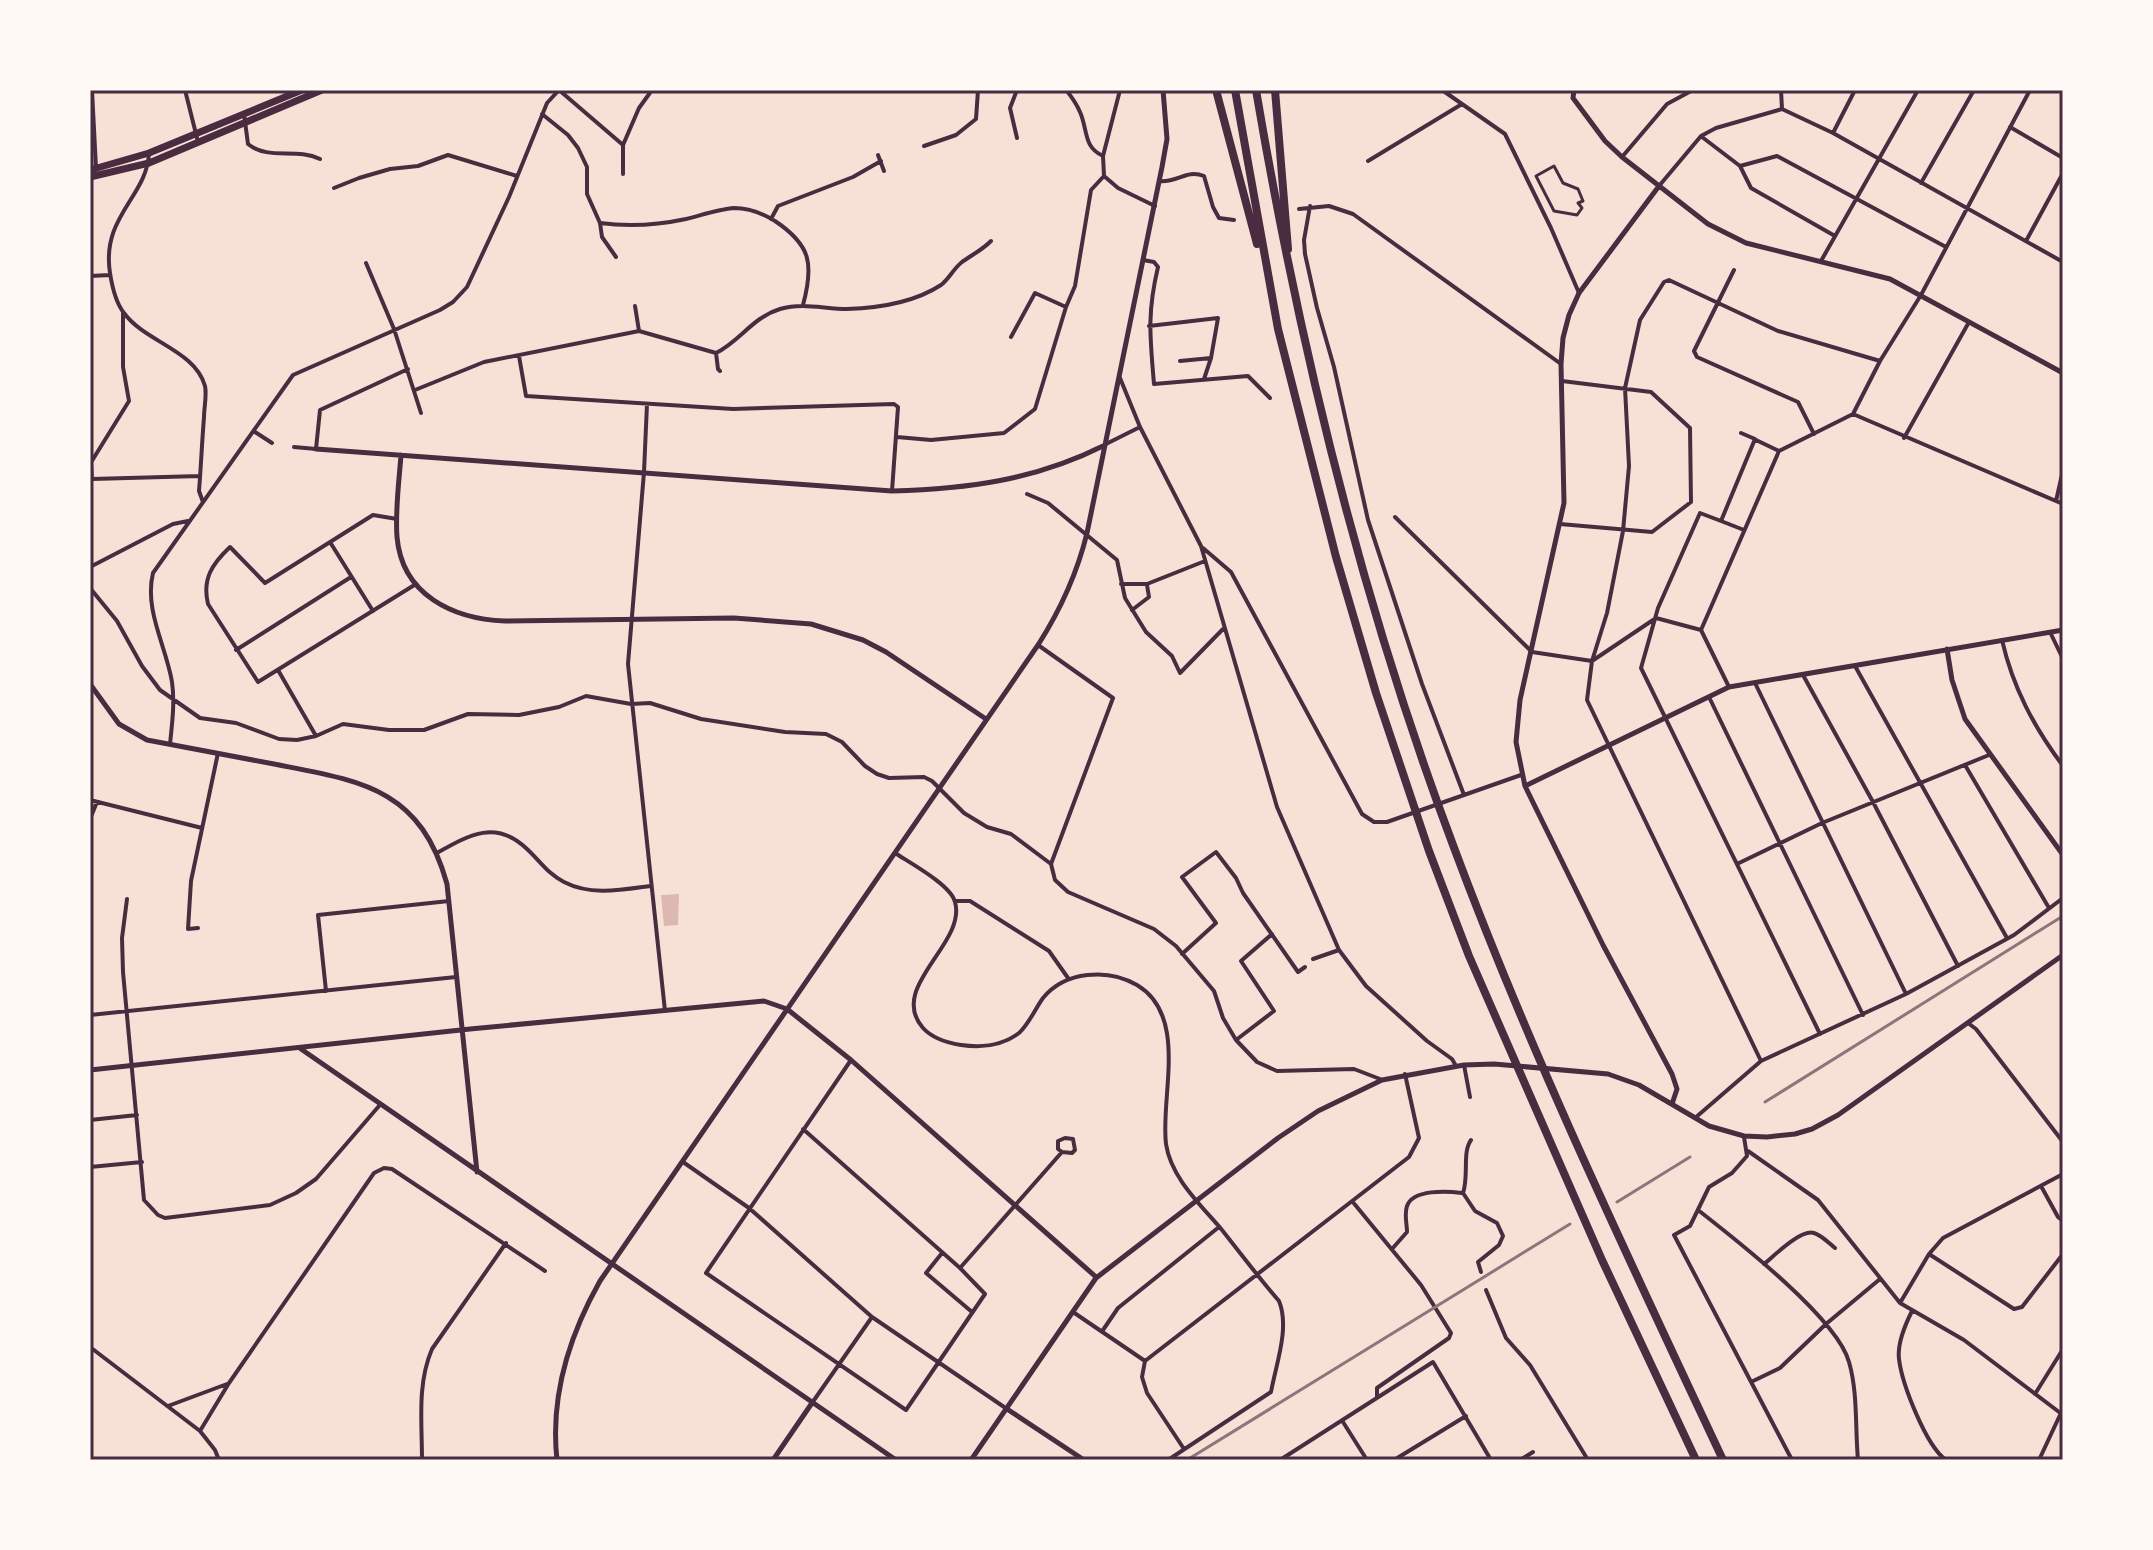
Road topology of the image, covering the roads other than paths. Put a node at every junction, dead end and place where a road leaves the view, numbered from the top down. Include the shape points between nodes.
1 (92, 90) edge
2 (185, 90) edge
3 (302, 90) edge
4 (322, 90) edge
5 (652, 90) edge
6 (978, 90) edge
7 (1017, 90) edge
8 (1066, 90) edge
9 (1120, 90) edge
10 (1163, 90) edge
11 (1216, 90) edge
12 (1235, 90) edge
13 (1256, 90) edge
14 (1275, 90) edge
15 (1442, 90) edge
16 (1574, 90) edge
17 (1693, 90) edge
18 (1781, 90) edge
19 (1855, 90) edge
20 (1918, 90) edge
21 (1974, 90) edge
22 (2030, 90) edge
23 (1462, 104) junction
24 (1782, 109) junction
25 (542, 114) junction
26 (246, 118) junction
27 (2010, 127) junction
28 (1833, 133) junction
29 (1701, 136) junction
30 (197, 138) junction
31 (1017, 138) dead end
32 (623, 145) junction
33 (924, 146) dead end
34 (149, 153) junction
35 (878, 155) dead end
36 (1103, 156) junction
37 (1622, 157) junction
38 (2063, 158) edge
39 (320, 159) dead end
40 (1879, 159) junction
41 (881, 161) junction
42 (1368, 161) dead end
43 (149, 163) junction
44 (1740, 166) junction
45 (93, 169) edge
46 (884, 171) dead end
47 (2063, 173) edge
48 (623, 174) dead end
49 (517, 176) junction
50 (1104, 176) junction
51 (1536, 176) joint
52 (90, 177) edge
53 (1159, 181) junction
54 (1921, 183) junction
55 (1659, 186) junction
56 (334, 188) dead end
57 (1856, 198) junction
58 (1155, 206) junction
59 (1310, 206) junction
60 (1967, 208) junction
61 (1299, 209) dead end
62 (771, 219) junction
63 (1234, 220) dead end
64 (600, 223) junction
65 (1835, 236) junction
66 (991, 241) dead end
67 (2026, 241) junction
68 (1946, 247) junction
69 (616, 257) dead end
70 (1143, 260) junction
71 (1821, 261) junction
72 (2063, 262) edge
73 (366, 263) dead end
74 (1734, 270) dead end
75 (110, 275) junction
76 (1289, 275) junction
77 (90, 276) edge
78 (1270, 292) junction
79 (1579, 293) junction
80 (1921, 295) junction
81 (1718, 303) junction
82 (803, 305) junction
83 (635, 306) dead end
84 (1066, 307) junction
85 (123, 312) junction
86 (1969, 322) junction
87 (1149, 326) junction
88 (394, 329) junction
89 (639, 331) junction
90 (1011, 337) dead end
91 (716, 353) junction
92 (519, 356) junction
93 (1211, 358) junction
94 (1180, 361) dead end
95 (1880, 361) junction
96 (1561, 364) junction
97 (408, 369) junction
98 (720, 371) dead end
99 (2063, 373) edge
100 (1119, 376) junction
101 (1204, 380) junction
102 (1562, 381) junction
103 (1625, 388) junction
104 (415, 390) junction
105 (1270, 398) dead end
106 (647, 404) junction
107 (421, 413) dead end
108 (1853, 414) junction
109 (1140, 427) junction
110 (255, 432) junction
111 (1741, 433) dead end
112 (1814, 434) junction
113 (897, 437) junction
114 (1904, 438) junction
115 (1755, 439) junction
116 (272, 443) dead end
117 (1104, 445) junction
118 (294, 447) dead end
119 (316, 449) junction
120 (1779, 451) junction
121 (401, 455) junction
122 (90, 463) edge
123 (2063, 470) edge
124 (644, 472) junction
125 (200, 476) junction
126 (892, 491) junction
127 (1027, 494) dead end
128 (2056, 501) junction
129 (203, 502) junction
130 (2063, 504) edge
131 (1395, 517) dead end
132 (397, 519) junction
133 (188, 521) junction
134 (1721, 521) junction
135 (1560, 524) junction
136 (1744, 530) junction
137 (1623, 531) junction
138 (1087, 533) junction
139 (330, 542) junction
140 (1201, 546) junction
141 (1205, 561) junction
142 (90, 567) edge
143 (351, 577) junction
144 (416, 584) junction
145 (1121, 584) junction
146 (1147, 584) junction
147 (90, 588) edge
148 (1132, 610) junction
149 (373, 611) junction
150 (1656, 618) junction
151 (632, 619) junction
152 (1223, 629) junction
153 (1701, 630) junction
154 (2063, 630) edge
155 (2050, 632) junction
156 (2002, 640) junction
157 (1038, 645) junction
158 (1947, 649) junction
159 (236, 650) junction
160 (1532, 652) junction
161 (2063, 659) edge
162 (1592, 661) junction
163 (1854, 664) junction
164 (278, 670) junction
165 (1802, 673) junction
166 (1755, 682) junction
167 (90, 684) edge
168 (1729, 687) junction
169 (1709, 697) junction
170 (173, 701) junction
171 (631, 704) junction
172 (1665, 718) junction
173 (986, 719) junction
174 (316, 736) junction
175 (170, 744) junction
176 (1608, 745) junction
177 (218, 753) junction
178 (1989, 755) junction
179 (1965, 765) junction
180 (2063, 766) edge
181 (1521, 775) junction
182 (1921, 782) junction
183 (1525, 786) junction
184 (940, 788) junction
185 (1462, 796) junction
186 (90, 800) edge
187 (97, 802) junction
188 (1873, 802) junction
189 (90, 819) edge
190 (1822, 823) junction
191 (202, 828) junction
192 (1779, 842) junction
193 (437, 853) junction
194 (895, 853) junction
195 (2063, 855) edge
196 (1051, 864) junction
197 (1737, 864) junction
198 (650, 886) junction
199 (2063, 898) edge
200 (127, 899) dead end
201 (449, 901) junction
202 (955, 901) junction
203 (2049, 908) junction
204 (198, 928) dead end
205 (1272, 934) junction
206 (2007, 939) junction
207 (1339, 950) junction
208 (1182, 954) junction
209 (2063, 955) edge
210 (1313, 959) dead end
211 (1958, 966) junction
212 (1305, 967) dead end
213 (456, 977) junction
214 (1069, 979) junction
215 (326, 991) junction
216 (1906, 994) junction
217 (787, 1009) junction
218 (127, 1011) junction
219 (665, 1011) junction
220 (90, 1015) edge
221 (1864, 1016) junction
222 (1968, 1023) junction
223 (462, 1030) junction
224 (1820, 1034) junction
225 (1236, 1040) junction
226 (300, 1049) junction
227 (851, 1060) junction
228 (1761, 1061) junction
229 (1464, 1065) junction
230 (132, 1066) junction
231 (1456, 1066) junction
232 (90, 1070) edge
233 (1405, 1074) junction
234 (1382, 1080) junction
235 (1470, 1097) dead end
236 (1672, 1104) junction
237 (379, 1106) junction
238 (137, 1115) junction
239 (1695, 1118) junction
240 (90, 1120) edge
241 (803, 1129) junction
242 (1744, 1136) junction
243 (1471, 1140) dead end
244 (2063, 1142) edge
245 (1748, 1151) junction
246 (1062, 1152) junction
247 (142, 1162) junction
248 (683, 1162) junction
249 (90, 1167) edge
250 (477, 1172) junction
251 (2063, 1174) edge
252 (2041, 1186) junction
253 (1463, 1193) junction
254 (1196, 1201) junction
255 (1352, 1201) junction
256 (1015, 1205) junction
257 (749, 1208) junction
258 (1698, 1210) junction
259 (2063, 1221) edge
260 (1219, 1227) junction
261 (506, 1243) junction
262 (1835, 1248) dead end
263 (1392, 1249) junction
264 (942, 1253) junction
265 (1929, 1254) junction
266 (2063, 1254) edge
267 (1764, 1264) junction
268 (612, 1266) junction
269 (960, 1268) junction
270 (545, 1271) dead end
271 (1481, 1272) dead end
272 (1257, 1274) junction
273 (1096, 1278) junction
274 (1880, 1279) junction
275 (1486, 1290) dead end
276 (1900, 1303) junction
277 (1912, 1311) junction
278 (973, 1312) junction
279 (1073, 1312) junction
280 (872, 1317) junction
281 (1826, 1324) junction
282 (1103, 1330) junction
283 (90, 1347) edge
284 (2063, 1349) edge
285 (939, 1361) junction
286 (1145, 1361) junction
287 (840, 1364) junction
288 (1751, 1382) junction
289 (229, 1383) junction
290 (2035, 1394) junction
291 (1377, 1397) junction
292 (812, 1403) junction
293 (166, 1406) junction
294 (1007, 1409) junction
295 (2062, 1415) edge
296 (1466, 1416) junction
297 (1343, 1422) junction
298 (200, 1431) junction
299 (1184, 1449) junction
300 (1533, 1452) dead end
301 (219, 1460) edge
302 (422, 1460) edge
303 (557, 1460) edge
304 (773, 1460) edge
305 (896, 1460) edge
306 (971, 1460) edge
307 (1084, 1460) edge
308 (1168, 1460) edge
309 (1280, 1460) edge
310 (1367, 1460) edge
311 (1394, 1460) edge
312 (1491, 1460) edge
313 (1520, 1460) edge
314 (1588, 1460) edge
315 (1696, 1460) edge
316 (1723, 1460) edge
317 (1792, 1460) edge
318 (1858, 1460) edge
319 (1946, 1460) edge
320 (2039, 1460) edge

1 - 45 street
2 - 30 street
3 - 26 main road
4 - 26 main road
5 - 32 street
6 - 33 street via 976,119 956,135
7 - 31 street via 1010,108
8 - 36 street via 1081,113 1087,143
9 - 36 street
10 - 53 street via 1167,139
11 - 78 highway
12 - 78 highway
13 - 76 highway
14 - 76 highway
15 - 23 street
16 - 37 street via 1573,98
17 - 37 street via 1667,104
18 - 24 street
19 - 28 street
20 - 40 street
21 - 54 street
22 - 27 street
23 - 42 street
23 - 79 street via 1505,134
24 - 28 street
24 - 29 street
25 - 32 street via 559,90
25 - 49 street
25 - 64 street via 578,148 587,167 587,194
26 - 30 main road
26 - 39 street via 248,144 258,151
27 - 38 street
27 - 60 street
28 - 40 street
29 - 44 street
29 - 55 street
30 - 34 main road
30 - 43 main road
32 - 48 street
34 - 43 street
34 - 45 main road
35 - 41 street
36 - 50 street
37 - 55 street
40 - 54 street
40 - 57 street
41 - 46 street
41 - 62 street via 778,206
43 - 52 main road
43 - 75 street via 112,234
44 - 57 street via 1777,156
44 - 65 street via 1751,188
47 - 67 street
49 - 56 street via 448,155
49 - 88 street via 460,295 440,310
50 - 58 street
50 - 84 street via 1091,190 1075,286
51 - 51 street via 1554,211 1577,215 1583,201 1578,189 1563,183 1554,166
53 - 58 street
53 - 63 street via 1172,182 1189,173 1204,176 1219,218
54 - 60 street
55 - 71 street via 1708,224 1746,243
55 - 79 street
57 - 65 street
57 - 68 street
58 - 70 street
59 - 61 street
59 - 96 street via 1353,214
59 - 185 street via 1305,254 1374,546
60 - 67 street
60 - 68 street
62 - 64 street via 732,208 653,224
62 - 82 street via 795,234 804,247 808,264
64 - 69 street via 602,237
65 - 71 street
66 - 82 street via 943,284 914,298 846,309
67 - 72 street
68 - 80 street
70 - 87 street via 1158,267
70 - 100 street
71 - 80 street via 1890,279
73 - 88 street
74 - 81 street
75 - 77 street
75 - 85 street
76 - 316 highway via 1378,620 1451,841 1546,1077
78 - 315 highway via 1336,557 1429,851 1523,1084
79 - 96 street via 1563,338
80 - 86 street
80 - 95 street
81 - 95 street via 1778,331
81 - 103 street via 1664,282 1640,320
81 - 112 street via 1694,351 1697,357 1798,402
82 - 91 street via 756,319
83 - 89 street
84 - 90 street via 1035,293
84 - 113 street via 1035,409 1018,423 1004,433 931,440
85 - 122 street via 129,401
85 - 125 street via 198,372 206,388
86 - 99 street
86 - 114 street
87 - 93 street via 1218,318
87 - 101 street via 1154,384
88 - 97 street
88 - 110 street via 293,375
89 - 91 street
89 - 92 street
91 - 98 street
92 - 104 street via 484,362
92 - 106 street via 526,396
93 - 94 street
93 - 101 street
95 - 108 street
96 - 102 street
97 - 104 street
97 - 119 street via 320,410
100 - 109 street
100 - 117 street
101 - 105 street via 1248,376
102 - 103 street
102 - 135 street
103 - 137 street via 1629,466
103 - 137 street via 1651,392 1690,428 1691,502 1652,532
104 - 107 street
106 - 113 street via 733,409 894,404
106 - 124 street
108 - 112 street
108 - 114 street
109 - 117 street
109 - 140 street
110 - 116 street
110 - 129 street
111 - 115 street
112 - 120 street
113 - 126 street
114 - 128 street
115 - 120 street
115 - 134 street
117 - 126 street via 991,484
117 - 138 street
118 - 119 street
119 - 121 street
120 - 136 street
121 - 124 street
121 - 132 street
122 - 125 street via 92,479
123 - 128 street
124 - 126 street
124 - 151 street
125 - 129 street
127 - 138 street
128 - 130 street
129 - 133 street
131 - 160 street
132 - 139 street via 373,515
132 - 144 street via 400,551
133 - 142 street
133 - 170 street via 151,582 150,599
134 - 136 street
134 - 150 street via 1700,513
135 - 137 street
135 - 160 street
136 - 153 street
137 - 162 street
138 - 145 street via 1117,560
138 - 157 street via 1068,593
139 - 143 street
139 - 159 street via 265,583 230,547 216,560 205,591
140 - 141 street
140 - 185 street via 1231,572 1362,814 1387,822
141 - 146 street
141 - 152 street
143 - 149 street
143 - 159 street
144 - 149 street
144 - 151 street via 440,606 480,620
145 - 146 street
145 - 148 street
146 - 148 street via 1149,597
147 - 170 street via 117,621 142,666
148 - 152 street via 1180,673
149 - 164 street
150 - 153 street
150 - 162 street
150 - 172 street via 1641,668
151 - 171 street
151 - 173 street via 759,619 837,631 886,652
152 - 207 street via 1277,807
153 - 168 street
154 - 155 street
155 - 156 street
155 - 161 street
156 - 158 street
156 - 180 street via 2024,705
157 - 173 street
157 - 196 street via 1113,698
158 - 163 street
158 - 178 street via 1960,706
159 - 164 street via 256,682
160 - 162 street
160 - 181 street via 1517,724
162 - 176 street via 1587,700
163 - 165 street
163 - 182 street
164 - 174 street
165 - 166 street
165 - 188 street
166 - 168 street
166 - 190 street
167 - 175 street via 119,724 147,740
168 - 169 street
169 - 172 street
169 - 192 street
170 - 174 street via 200,718 236,723 279,739
170 - 175 street
171 - 174 street via 586,696 519,715 468,714 424,730 343,724
171 - 184 street via 650,703 701,719 785,732 826,734 877,774 924,777
171 - 198 street
172 - 176 street
172 - 197 street
173 - 184 street
175 - 177 street
176 - 183 street
176 - 228 street
177 - 191 street
177 - 193 street via 364,784 405,810
178 - 179 street
178 - 195 street
179 - 182 street
179 - 203 street
181 - 183 street
181 - 185 street
182 - 188 street
182 - 206 street
183 - 236 street via 1672,1074 1677,1089
184 - 194 street
184 - 196 street via 964,813 1011,834
186 - 187 street
187 - 189 street
187 - 191 street
188 - 190 street
188 - 211 street
190 - 192 street
190 - 216 street
191 - 204 street via 188,929
192 - 197 street
192 - 221 street
193 - 198 street via 472,834 492,832 512,837 565,883 608,892
193 - 201 street
194 - 202 street via 944,886
194 - 217 street
196 - 208 street via 1055,880 1068,892 1154,929
197 - 224 street
198 - 219 street
199 - 203 street
200 - 218 street via 122,938
201 - 213 street
201 - 215 street via 318,915
202 - 214 street via 970,901 1049,951
202 - 214 street via 955,926 914,997 922,1027 937,1039 976,1047 997,1045 1020,1032 1046,995
203 - 206 street
205 - 208 street via 1216,852 1182,877 1216,923
205 - 212 street via 1298,972
205 - 225 street via 1241,961 1274,1011
206 - 211 street
207 - 210 street
207 - 231 street via 1366,986
208 - 225 street via 1214,991
209 - 222 street
211 - 216 street
213 - 215 street
213 - 223 street
214 - 254 street via 1114,976 1141,987 1156,1004 1167,1029 1170,1065 1167,1148
215 - 218 street
216 - 221 street
217 - 219 street via 764,1001
217 - 227 street
217 - 248 street
218 - 220 street
218 - 230 street
219 - 223 street
221 - 224 street
222 - 242 street via 1826,1123 1781,1136
222 - 244 street
223 - 226 street
223 - 250 street
224 - 228 street
225 - 234 street via 1257,1062 1277,1071 1354,1069
226 - 230 street
226 - 237 street
227 - 241 street
227 - 256 street
228 - 239 street
229 - 231 street
229 - 235 street
229 - 236 street via 1618,1077
230 - 232 street
230 - 238 street
231 - 233 street
233 - 234 street
233 - 255 street via 1419,1138 1416,1149
234 - 254 street via 1318,1111
236 - 239 street
237 - 247 street via 316,1179 270,1205 165,1218 144,1200
237 - 250 street
238 - 240 street
238 - 247 street
239 - 242 street
241 - 257 street
241 - 264 street
242 - 245 street
243 - 253 street
245 - 258 street via 1732,1173 1709,1187
245 - 274 street via 1818,1200
246 - 246 street via 1058,1141 1073,1139 1075,1150
246 - 256 street
247 - 249 street
248 - 257 street
248 - 268 street
250 - 268 street
251 - 252 street
252 - 259 street
252 - 265 street via 1943,1238
253 - 263 street via 1415,1196 1405,1210 1407,1232
253 - 271 street via 1502,1233 1499,1245 1478,1262
254 - 260 street
254 - 273 street
255 - 263 street
255 - 272 street
256 - 269 street
256 - 273 street
257 - 280 street
257 - 287 street via 706,1273
258 - 267 street
258 - 288 street via 1690,1226 1674,1235
260 - 272 street
260 - 282 street via 1118,1308
261 - 270 street
261 - 289 street via 392,1169 374,1173
261 - 302 street via 425,1365
262 - 267 street via 1810,1232
263 - 291 street via 1451,1333 1377,1388
264 - 269 street
264 - 278 street via 926,1273
265 - 266 street via 2014,1309 2022,1307
265 - 276 street
267 - 281 street
268 - 292 street
268 - 303 street via 585,1308 561,1376
269 - 278 street via 985,1294
272 - 286 street
272 - 299 street via 1284,1313 1271,1392
273 - 279 street
274 - 276 street
274 - 281 street
275 - 314 street via 1506,1338 1530,1365
276 - 277 street
277 - 290 street via 1964,1340
277 - 319 street via 1899,1357 1930,1445
278 - 285 street
279 - 282 street
279 - 294 street
280 - 285 street
280 - 287 street
281 - 288 street via 1780,1368
281 - 318 street via 1850,1363
282 - 286 street
283 - 293 street
284 - 290 street
285 - 287 street via 906,1410
285 - 294 street
286 - 299 street via 1147,1393
287 - 292 street
288 - 317 street
289 - 293 street
289 - 298 street
290 - 295 street
291 - 296 street via 1433,1362
291 - 297 street
292 - 304 street
292 - 305 street
293 - 298 street
294 - 306 street
294 - 307 street
295 - 320 street
296 - 311 street
296 - 312 street
297 - 309 street
297 - 310 street
298 - 301 street
299 - 308 street
300 - 313 street

